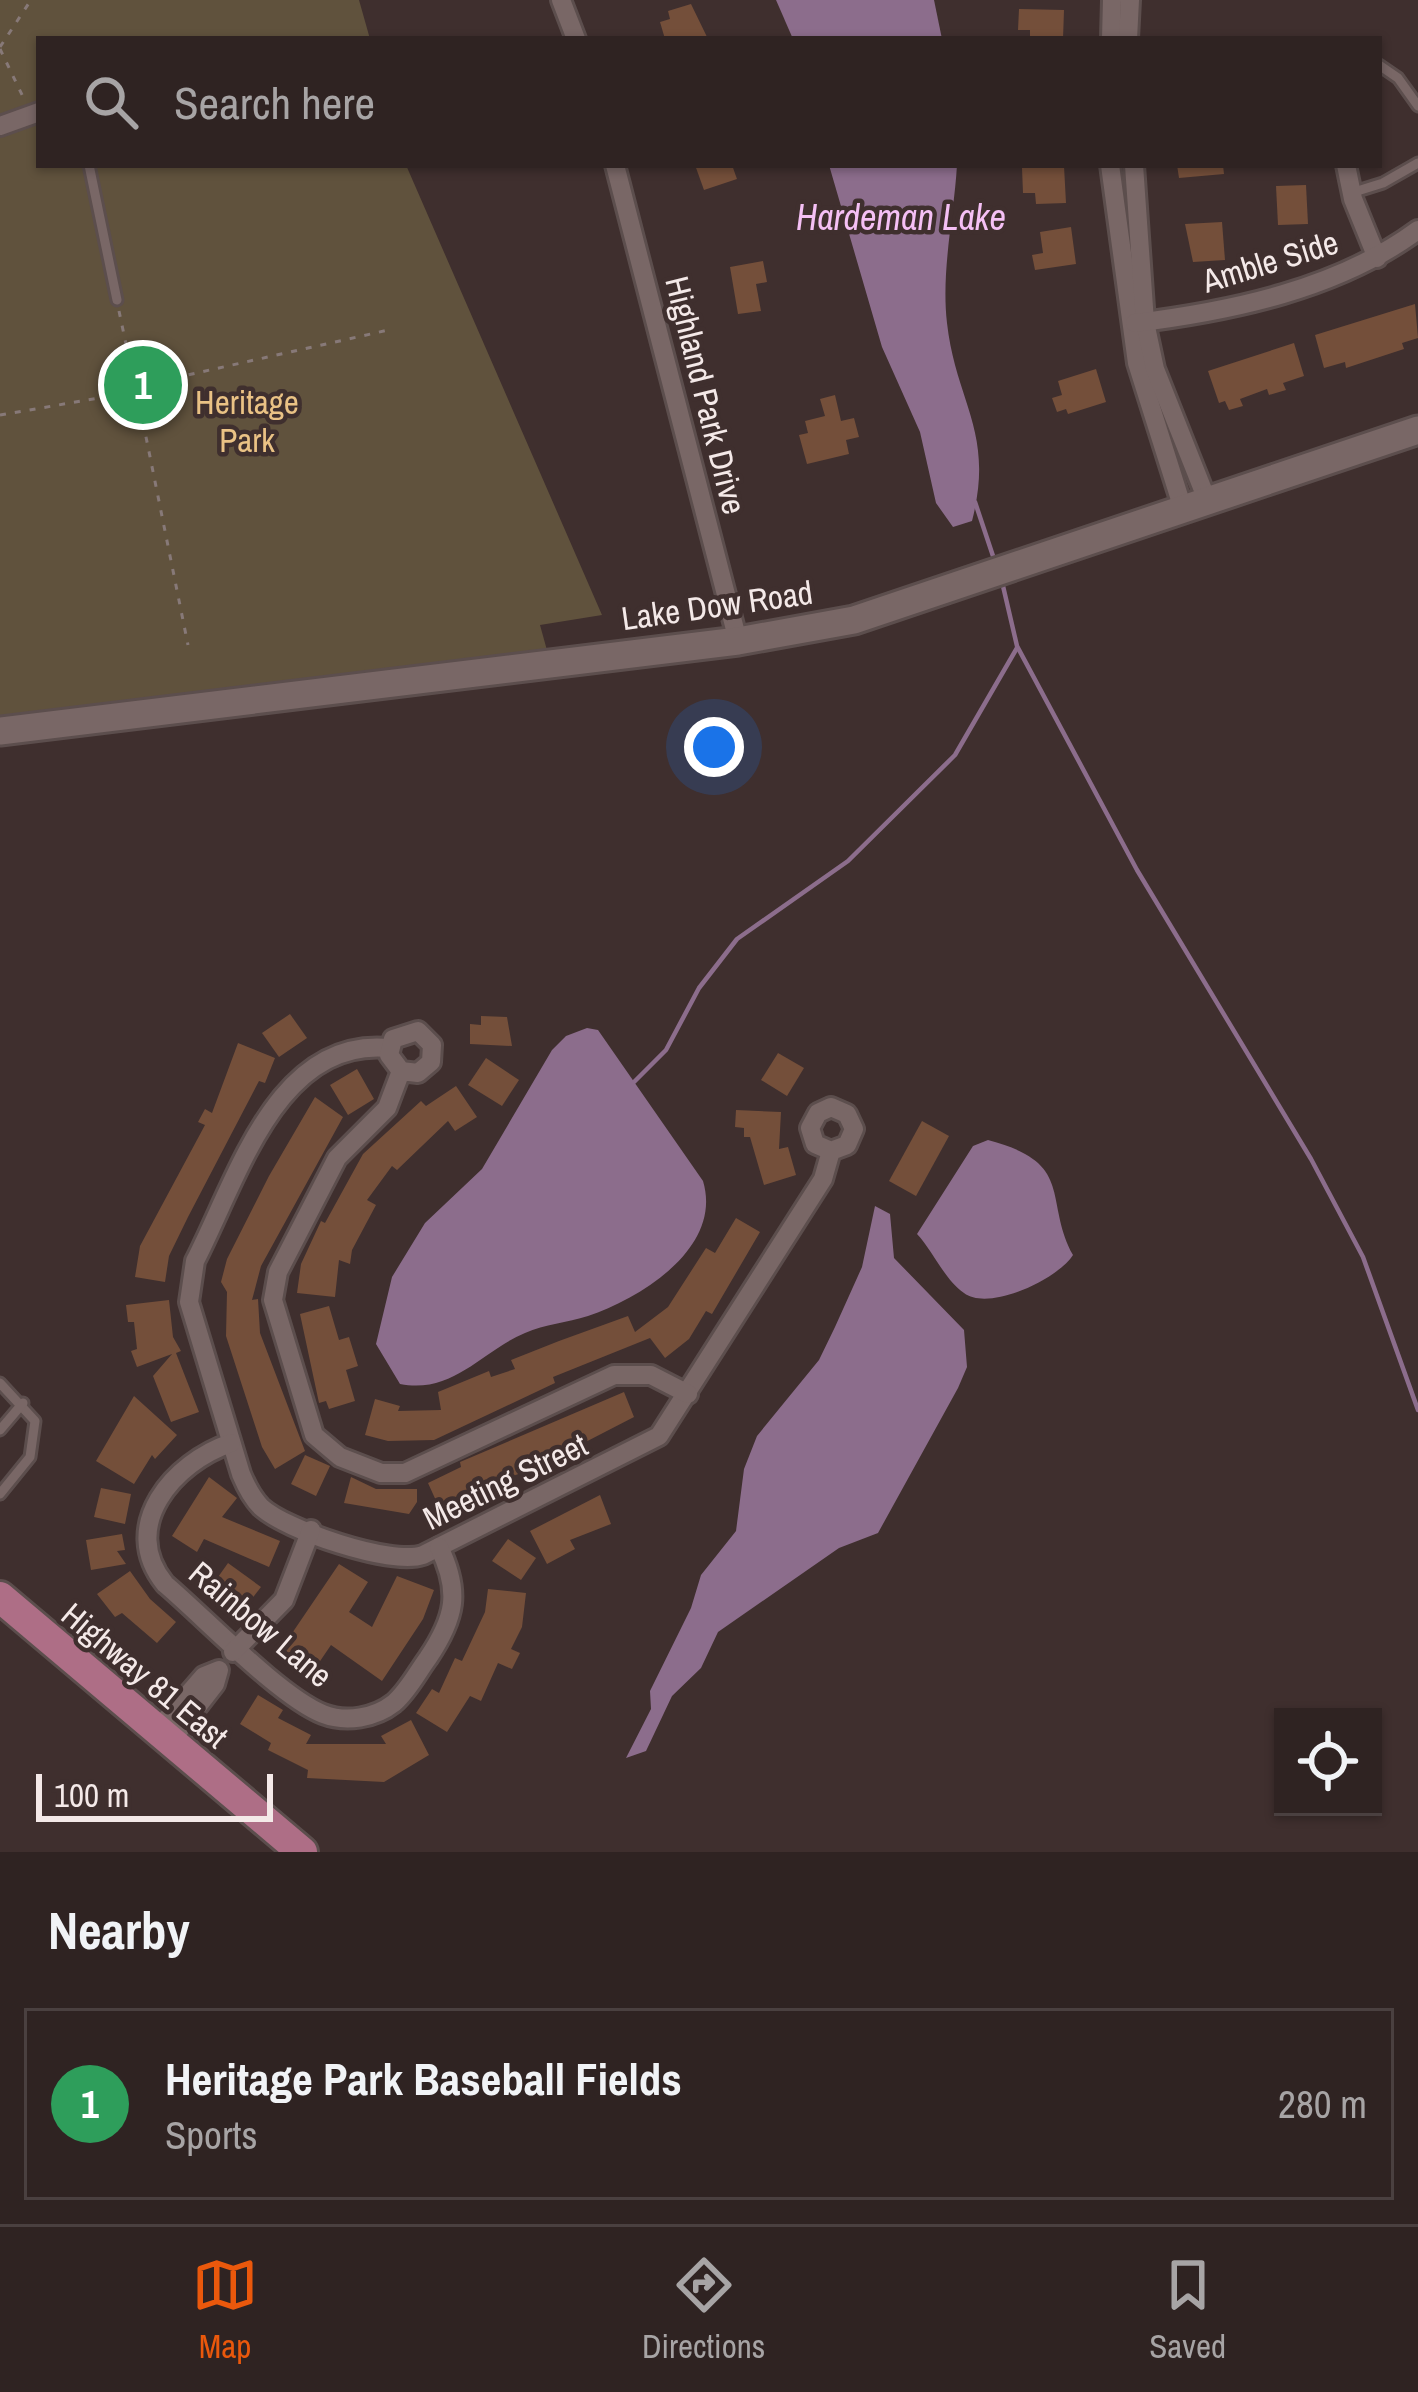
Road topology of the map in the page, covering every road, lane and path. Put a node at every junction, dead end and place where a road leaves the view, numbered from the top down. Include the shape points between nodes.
1 (31, 0) edge
2 (561, 0) edge
3 (1112, 0) edge
4 (1130, 0) edge
5 (576, 36) edge
6 (1111, 36) edge
7 (1128, 36) edge
8 (0, 49) edge
9 (1382, 67) edge
10 (1418, 106) edge
11 (35, 113) edge
12 (0, 126) edge
13 (1418, 163) edge
14 (90, 168) edge
15 (617, 168) edge
16 (1111, 168) edge
17 (1134, 168) edge
18 (1347, 168) edge
19 (1351, 193) junction
20 (1418, 230) edge
21 (1377, 258) junction
22 (117, 300) joint
23 (1138, 323) junction
24 (392, 329) dead end
25 (128, 350) junction
26 (172, 379) junction
27 (105, 397) junction
28 (0, 415) edge
29 (143, 421) junction
30 (1418, 430) edge
31 (1195, 504) junction
32 (738, 641) junction
33 (188, 645) dead end
34 (0, 731) edge
35 (389, 1048) junction
36 (401, 1071) junction
37 (831, 1151) dead end
38 (0, 1383) edge
39 (688, 1394) junction
40 (23, 1403) junction
41 (0, 1430) edge
42 (231, 1443) junction
43 (0, 1494) edge
44 (311, 1530) junction
45 (439, 1547) junction
46 (0, 1597) edge
47 (238, 1647) junction
48 (164, 1736) junction
49 (302, 1852) edge

1 - 8 path
2 - 5 street
3 - 6 street
4 - 7 street
8 - 11 path
9 - 10 lane
11 - 12 street
13 - 19 lane
14 - 22 lane
15 - 32 street, Highland Park Drive
16 - 23 street
17 - 23 street
18 - 19 street
19 - 21 street
20 - 21 street, Amble Side
21 - 23 street, Amble Side via 1231,310
22 - 25 path
23 - 31 street
24 - 26 path
25 - 26 path
25 - 27 path
26 - 29 path
27 - 28 path
27 - 29 path
29 - 33 path
30 - 31 street, Lake Dow Road
31 - 32 street, Lake Dow Road via 854,620
32 - 34 street, Lake Dow Road
35 - 36 street
35 - 36 street via 408,1030 431,1042 424,1070
35 - 42 street, Meeting Street via 341,1050 290,1084 192,1269 189,1302
36 - 39 street via 387,1108 337,1158 274,1285 275,1315 317,1439 378,1472 405,1473 618,1374 658,1377
37 - 39 street, Meeting Street via 823,1179
38 - 40 lane
39 - 45 street, Meeting Street via 645,1446
40 - 41 lane
40 - 43 lane via 35,1421 34,1442
42 - 44 street, Meeting Street via 259,1505
42 - 47 street, Rainbow Lane via 181,1470 152,1509 148,1543 160,1577
44 - 45 street, Meeting Street via 386,1558
44 - 47 street via 284,1600
45 - 47 street, Rainbow Lane via 455,1587 452,1618 387,1707 352,1719 323,1714
46 - 48 main road, Highway 81 East
47 - 48 street
48 - 49 main road, Highway 81 East

